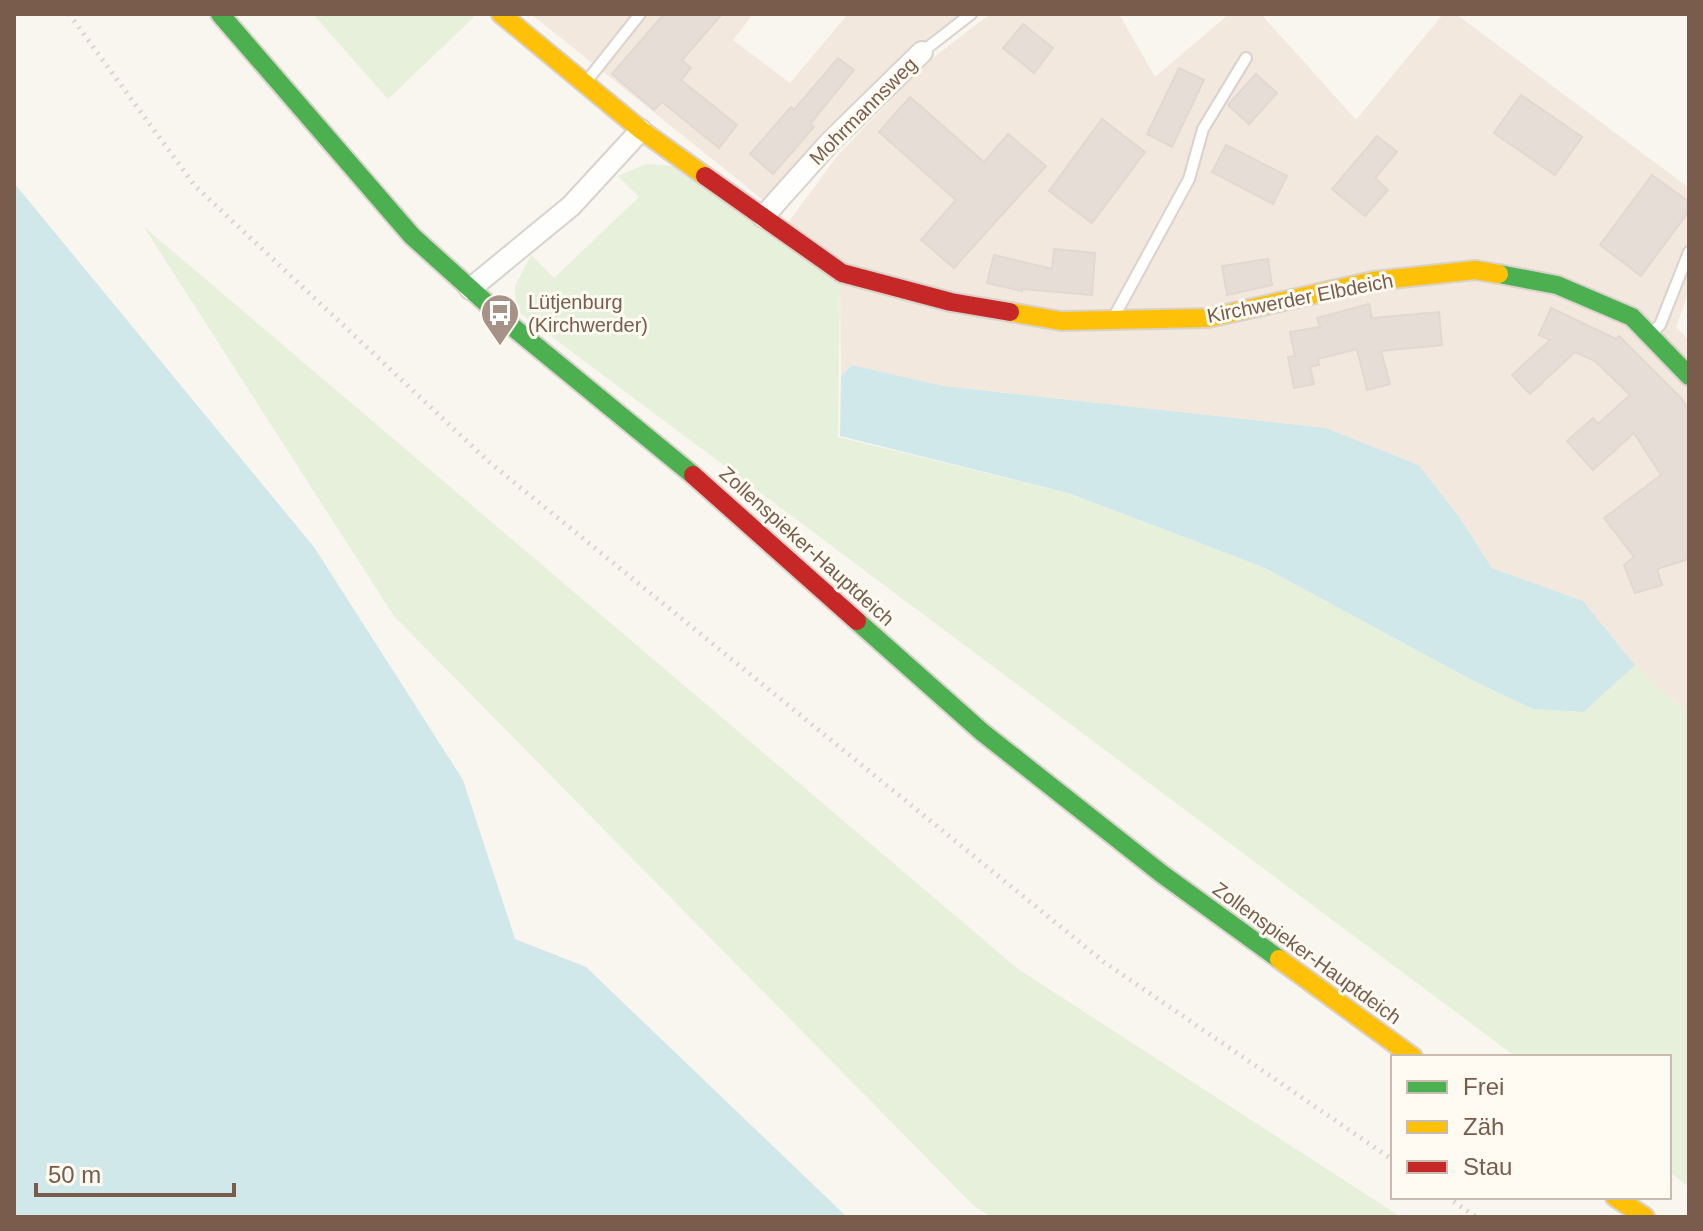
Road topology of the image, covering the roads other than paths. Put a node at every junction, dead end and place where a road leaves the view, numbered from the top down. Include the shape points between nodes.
1 (220, 14) edge
2 (501, 14) edge
3 (640, 14) edge
4 (971, 14) edge
5 (922, 52) joint
6 (1246, 58) dead end
7 (585, 84) junction
8 (641, 130) junction
9 (763, 217) junction
10 (1689, 252) edge
11 (470, 289) junction
12 (1112, 320) junction
13 (1649, 335) junction
14 (1689, 376) edge
15 (1410, 1055) edge
16 (1618, 1199) edge
17 (1645, 1217) edge

1 - 11 street, Zollenspieker-Hauptdeich via 412,236
2 - 7 street, Kirchwerder Elbdeich
3 - 7 lane
4 - 5 lane, Mohrmannsweg
5 - 9 street, Mohrmannsweg
6 - 12 lane via 1203,129 1189,179
7 - 8 street, Kirchwerder Elbdeich
8 - 9 street, Kirchwerder Elbdeich
8 - 11 street via 571,206
9 - 12 street, Kirchwerder Elbdeich via 842,273 951,302 1061,321
10 - 13 lane via 1660,325
11 - 15 street, Zollenspieker-Hauptdeich via 699,480 982,732 1162,874
12 - 13 street, Kirchwerder Elbdeich via 1208,318 1373,281 1475,270 1557,285 1632,317
13 - 14 street, Kirchwerder Elbdeich
16 - 17 street

